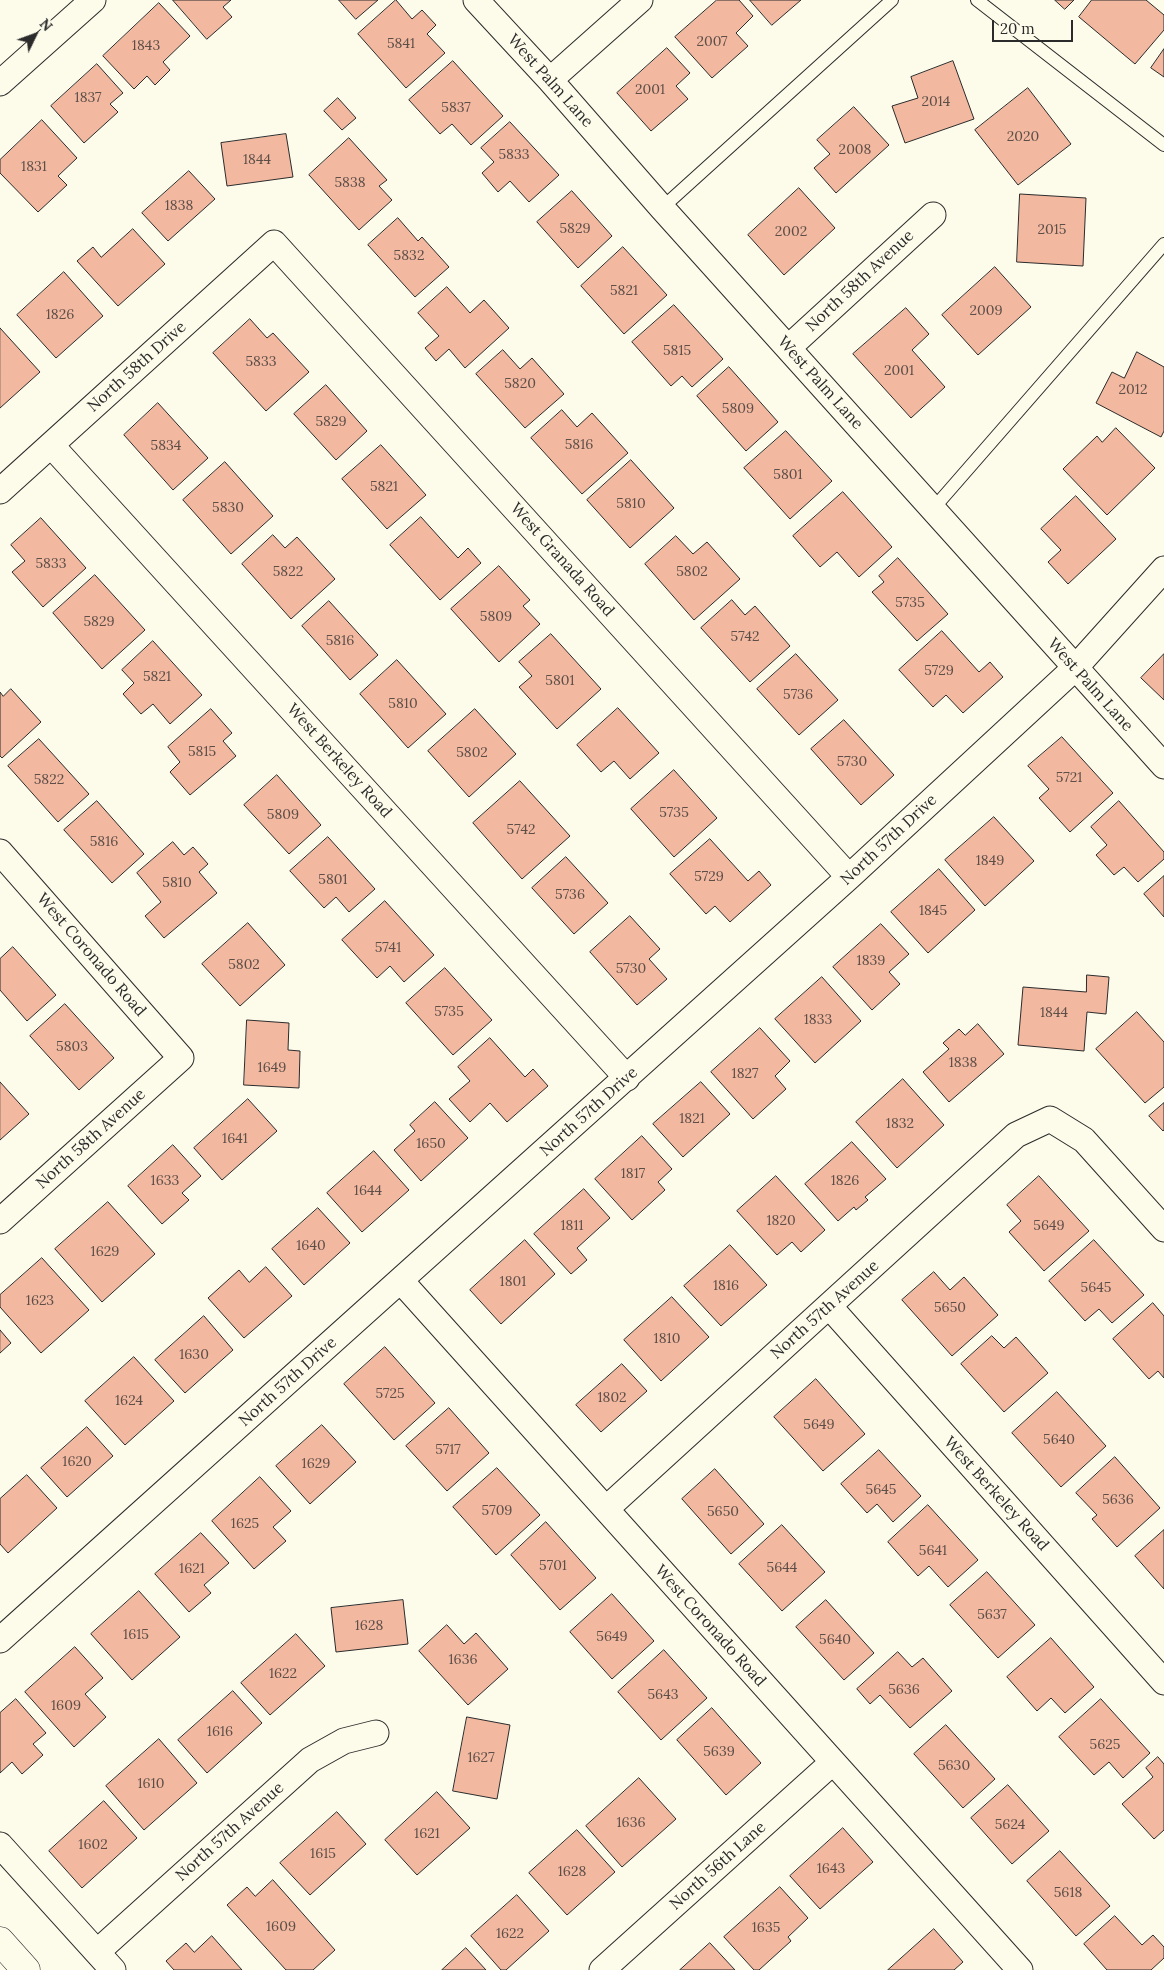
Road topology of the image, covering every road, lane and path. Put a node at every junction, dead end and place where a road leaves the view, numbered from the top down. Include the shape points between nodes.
1 (93, 0) edge
2 (476, 0) edge
3 (640, 0) edge
4 (892, 0) edge
5 (977, 0) edge
6 (550, 80) junction
7 (0, 83) edge
8 (1164, 144) edge
9 (662, 208) junction
10 (933, 214) dead end
11 (274, 243) joint
12 (1164, 244) edge
13 (788, 348) junction
14 (51, 445) junction
15 (0, 491) edge
16 (933, 509) junction
17 (1164, 569) edge
18 (1075, 668) junction
19 (1164, 766) edge
20 (0, 852) edge
21 (849, 877) junction
22 (181, 1058) joint
23 (627, 1078) junction
24 (0, 1221) edge
25 (1164, 1229) edge
26 (401, 1281) junction
27 (829, 1306) junction
28 (606, 1509) junction
29 (0, 1640) edge
30 (1164, 1682) edge
31 (376, 1733) dead end
32 (833, 1762) junction
33 (0, 1845) edge
34 (0, 1941) edge
35 (105, 1961) edge
36 (26, 1970) edge
37 (602, 1970) edge
38 (1020, 1970) edge

1 - 7 street
2 - 6 street, West Palm Lane
3 - 6 street
4 - 9 lane
5 - 8 lane
6 - 9 street, West Palm Lane
9 - 13 street, West Palm Lane
10 - 13 street, North 58th Avenue
11 - 14 street, North 58th Drive
11 - 21 street, West Granada Road
12 - 16 lane
13 - 16 street, West Palm Lane
14 - 15 street, North 58th Drive
14 - 23 street, West Berkeley Road
16 - 18 street, West Palm Lane
17 - 18 street, North 57th Drive
18 - 19 street, West Palm Lane
18 - 21 street, North 57th Drive
20 - 22 street, West Coronado Road
21 - 23 street, North 57th Drive
22 - 24 street, North 58th Avenue
23 - 26 street, North 57th Drive
25 - 27 street, North 57th Avenue via 1084,1140 1050,1119 1016,1135
26 - 28 street, West Coronado Road
26 - 29 street, North 57th Drive
27 - 28 street, North 57th Avenue
27 - 30 street, West Berkeley Road
28 - 32 street, West Coronado Road
31 - 35 street, North 57th Avenue via 344,1741 310,1760
32 - 37 street, North 56th Lane
32 - 38 street, West Coronado Road
33 - 35 street
34 - 36 main road

